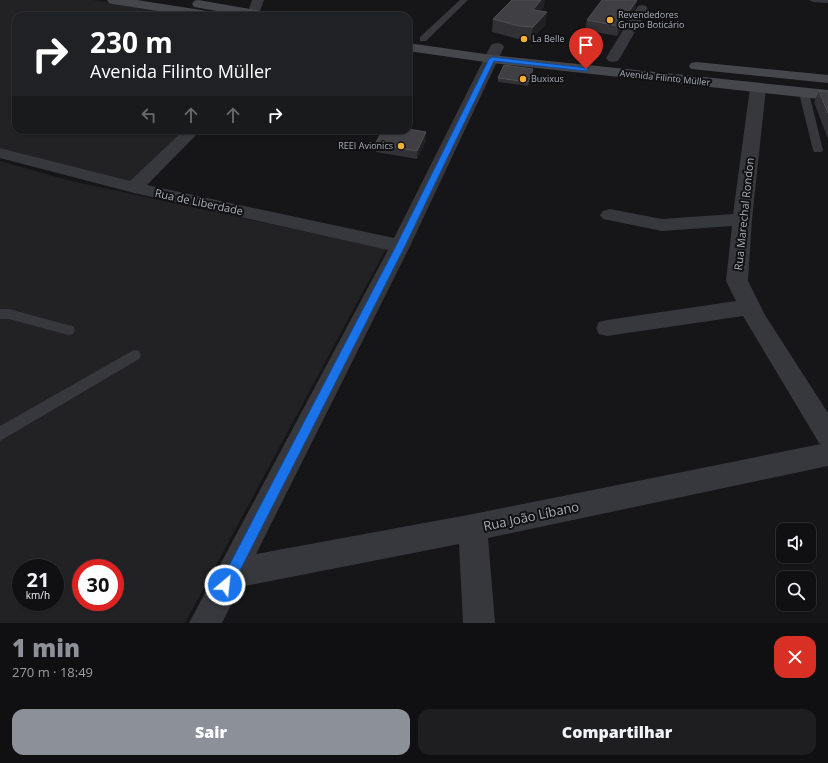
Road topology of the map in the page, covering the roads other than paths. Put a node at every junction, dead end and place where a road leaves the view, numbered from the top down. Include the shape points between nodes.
1 (113, 0) edge
2 (173, 0) edge
3 (258, 0) edge
4 (464, 0) edge
5 (813, 0) edge
6 (828, 1) edge
7 (642, 9) dead end
8 (189, 12) edge
9 (242, 12) edge
10 (254, 12) edge
11 (412, 38) edge
12 (423, 39) junction
13 (412, 47) edge
14 (495, 53) junction
15 (613, 58) junction
16 (629, 60) dead end
17 (685, 65) dead end
18 (828, 79) edge
19 (758, 88) junction
20 (804, 93) junction
21 (828, 95) edge
22 (189, 134) edge
23 (818, 150) dead end
24 (0, 153) edge
25 (134, 188) junction
26 (610, 215) dead end
27 (742, 219) junction
28 (400, 246) junction
29 (750, 307) junction
30 (0, 314) edge
31 (607, 328) dead end
32 (68, 330) dead end
33 (134, 355) dead end
34 (0, 434) edge
35 (828, 435) edge
36 (828, 454) edge
37 (473, 528) junction
38 (232, 573) junction
39 (205, 623) edge
40 (479, 623) edge

1 - 8 main road
2 - 9 main road
3 - 10 street
4 - 12 lane
5 - 6 lane
7 - 15 street
11 - 12 main road, Avenida Filinto Müller
12 - 14 main road, Avenida Filinto Müller
13 - 14 main road, Avenida Filinto Müller
14 - 15 main road, Avenida Filinto Müller
14 - 19 main road, Avenida Filinto Müller
14 - 28 street
15 - 16 main road, Avenida Filinto Müller
17 - 18 main road, Avenida Filinto Müller
19 - 20 main road, Avenida Filinto Müller
19 - 27 street, Rua Marechal Rondon
20 - 21 main road, Avenida Filinto Müller
20 - 23 lane
22 - 25 street
24 - 25 street, Rua de Liberdade
25 - 28 street, Rua de Liberdade
26 - 27 street via 662,225
27 - 29 street, Rua Marechal Rondon via 737,281
28 - 38 street
29 - 31 street
29 - 35 street, Rua Marechal Rondon
30 - 32 lane via 9,314
33 - 34 lane
36 - 37 street, Rua João Líbano
37 - 38 street, Rua João Líbano
37 - 40 street
38 - 39 street

